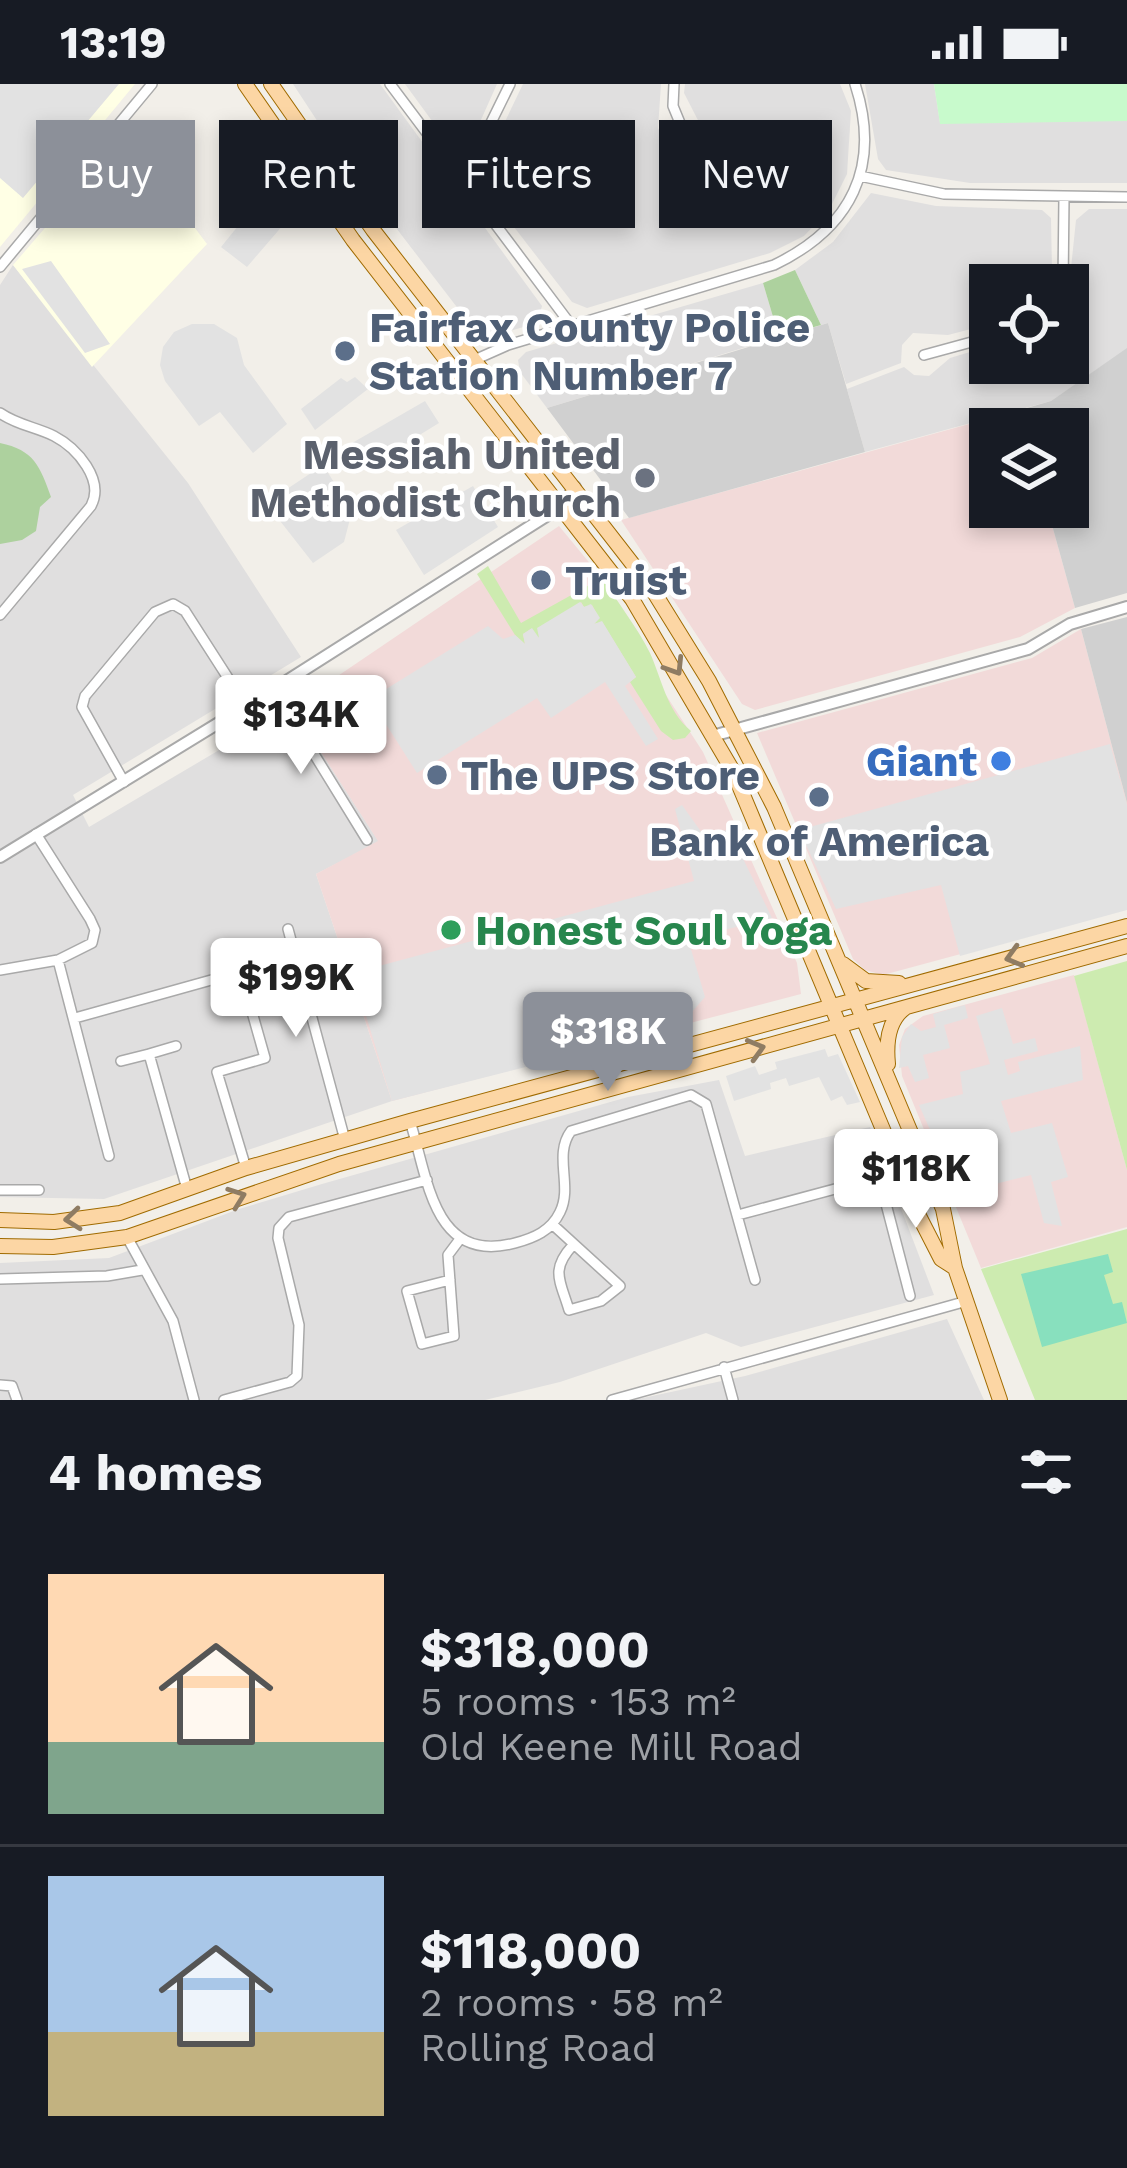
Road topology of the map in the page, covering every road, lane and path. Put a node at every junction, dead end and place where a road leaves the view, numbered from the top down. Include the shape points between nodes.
1 (152, 84) edge
2 (245, 84) edge
3 (271, 84) edge
4 (390, 84) edge
5 (510, 84) edge
6 (674, 84) edge
7 (855, 84) edge
8 (492, 120) edge
9 (678, 120) edge
10 (422, 128) edge
11 (860, 176) junction
12 (1064, 197) junction
13 (1127, 197) edge
14 (497, 228) edge
15 (1063, 264) edge
16 (0, 267) edge
17 (571, 326) junction
18 (969, 343) edge
19 (924, 355) dead end
20 (475, 360) junction
21 (454, 369) junction
22 (0, 413) edge
23 (575, 487) junction
24 (562, 506) junction
25 (1127, 607) edge
26 (0, 615) edge
27 (274, 689) junction
28 (247, 706) junction
29 (736, 729) junction
30 (716, 735) junction
31 (124, 782) junction
32 (36, 834) junction
33 (367, 840) dead end
34 (0, 857) edge
35 (1127, 926) edge
36 (288, 928) dead end
37 (1127, 946) edge
38 (835, 956) junction
39 (58, 960) junction
40 (0, 970) edge
41 (240, 972) dead end
42 (923, 983) junction
43 (854, 1000) junction
44 (920, 1001) junction
45 (833, 1007) junction
46 (252, 1012) dead end
47 (75, 1018) junction
48 (864, 1018) junction
49 (841, 1026) junction
50 (176, 1046) dead end
51 (149, 1054) junction
52 (122, 1061) dead end
53 (889, 1081) junction
54 (410, 1121) junction
55 (345, 1140) junction
56 (417, 1143) junction
57 (109, 1156) dead end
58 (246, 1168) junction
59 (902, 1171) junction
60 (879, 1177) junction
61 (427, 1180) junction
62 (187, 1189) junction
63 (0, 1190) edge
64 (39, 1190) dead end
65 (738, 1215) junction
66 (0, 1220) edge
67 (552, 1224) junction
68 (127, 1237) junction
69 (460, 1239) junction
70 (574, 1245) junction
71 (0, 1246) edge
72 (956, 1268) junction
73 (142, 1270) junction
74 (0, 1279) edge
75 (450, 1280) junction
76 (755, 1280) dead end
77 (910, 1296) dead end
78 (967, 1301) junction
79 (724, 1366) junction
80 (0, 1385) edge
81 (16, 1400) edge
82 (194, 1400) edge
83 (224, 1400) edge
84 (612, 1400) edge
85 (733, 1400) edge
86 (1000, 1400) edge

1 - 16 street
2 - 21 main road
3 - 20 main road
4 - 10 street
5 - 8 street
6 - 9 street
7 - 11 street via 865,119
11 - 12 street via 944,194
11 - 17 street via 841,214 804,250
12 - 13 street
12 - 15 street
14 - 17 street
17 - 20 street
18 - 19 street
20 - 21 street
20 - 23 main road
21 - 24 main road
22 - 26 street via 65,444 97,490
23 - 24 street
23 - 29 main road via 652,590
24 - 27 street
24 -> 30 main road via 632,599
25 - 29 street via 1070,624 1028,649
27 - 28 street
27 - 33 street
28 - 31 street
28 - 31 street via 185,611 164,606 82,707
29 - 30 street
29 - 38 main road
30 - 45 main road
31 - 32 street
32 - 34 street
32 - 39 street via 95,930 92,943
35 -> 42 main road
36 - 55 street
37 - 44 main road
38 - 42 main road via 869,982
38 - 43 main road
39 - 40 street
39 - 47 street
41 - 47 street
42 - 43 main road
43 - 45 main road
43 - 48 main road
44 - 48 main road
44 - 53 main road via 894,1018
45 - 49 main road
45 - 54 main road
46 - 58 street via 265,1058 217,1072
47 - 57 street
48 - 49 main road
48 - 53 main road
56 -> 49 main road
49 - 59 main road
50 - 51 street
51 - 52 street
51 - 62 street
53 - 72 main road via 943,1209
54 - 55 main road
54 - 56 street
55 - 58 main road
56 - 61 street
68 -> 56 main road
58 - 62 main road
59 - 60 street
59 - 72 main road via 941,1259
60 - 65 street
60 - 77 street
61 - 69 street via 441,1218
61 - 83 street via 281,1224 299,1325 297,1376
62 -> 66 main road via 120,1213
63 - 64 street
65 - 67 street via 706,1104 691,1096 571,1131 562,1145 563,1203
65 - 76 street
67 - 69 street via 494,1248
67 - 70 street
68 - 71 main road
68 - 73 street
69 - 75 street via 448,1255
70 - 70 street via 620,1286 569,1310 558,1271
72 - 78 main road
73 - 74 street
73 - 82 street via 173,1321
75 - 75 street via 454,1336 422,1344 407,1291
78 - 79 street
78 - 86 main road
79 - 84 street
79 - 85 street
80 - 81 street via 12,1386

